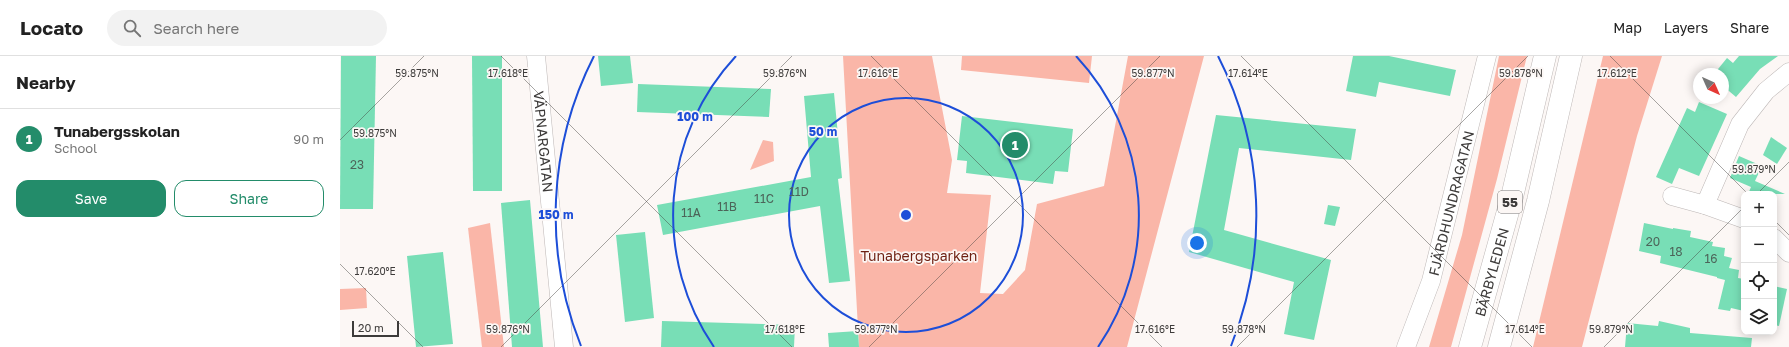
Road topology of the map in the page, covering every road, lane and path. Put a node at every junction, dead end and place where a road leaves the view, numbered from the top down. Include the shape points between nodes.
1 (536, 56) edge
2 (1487, 56) edge
3 (1545, 56) edge
4 (1571, 56) edge
5 (1789, 72) edge
6 (1672, 196) dead end
7 (1705, 205) junction
8 (1741, 218) edge
9 (1777, 241) edge
10 (1789, 253) edge
11 (564, 347) edge
12 (1406, 347) edge
13 (1470, 347) edge
14 (1499, 347) edge

1 - 11 street, VÄPNARGATAN
2 - 12 street, FJÄRDHUNDRAGATAN via 1431,281
3 - 13 main road, BÄRBYLEDEN / 55 via 1512,197
4 - 14 main road, BÄRBYLEDEN / 55 via 1538,201
5 - 7 street via 1766,91 1740,124
6 - 7 street
7 - 8 street
9 - 10 street

